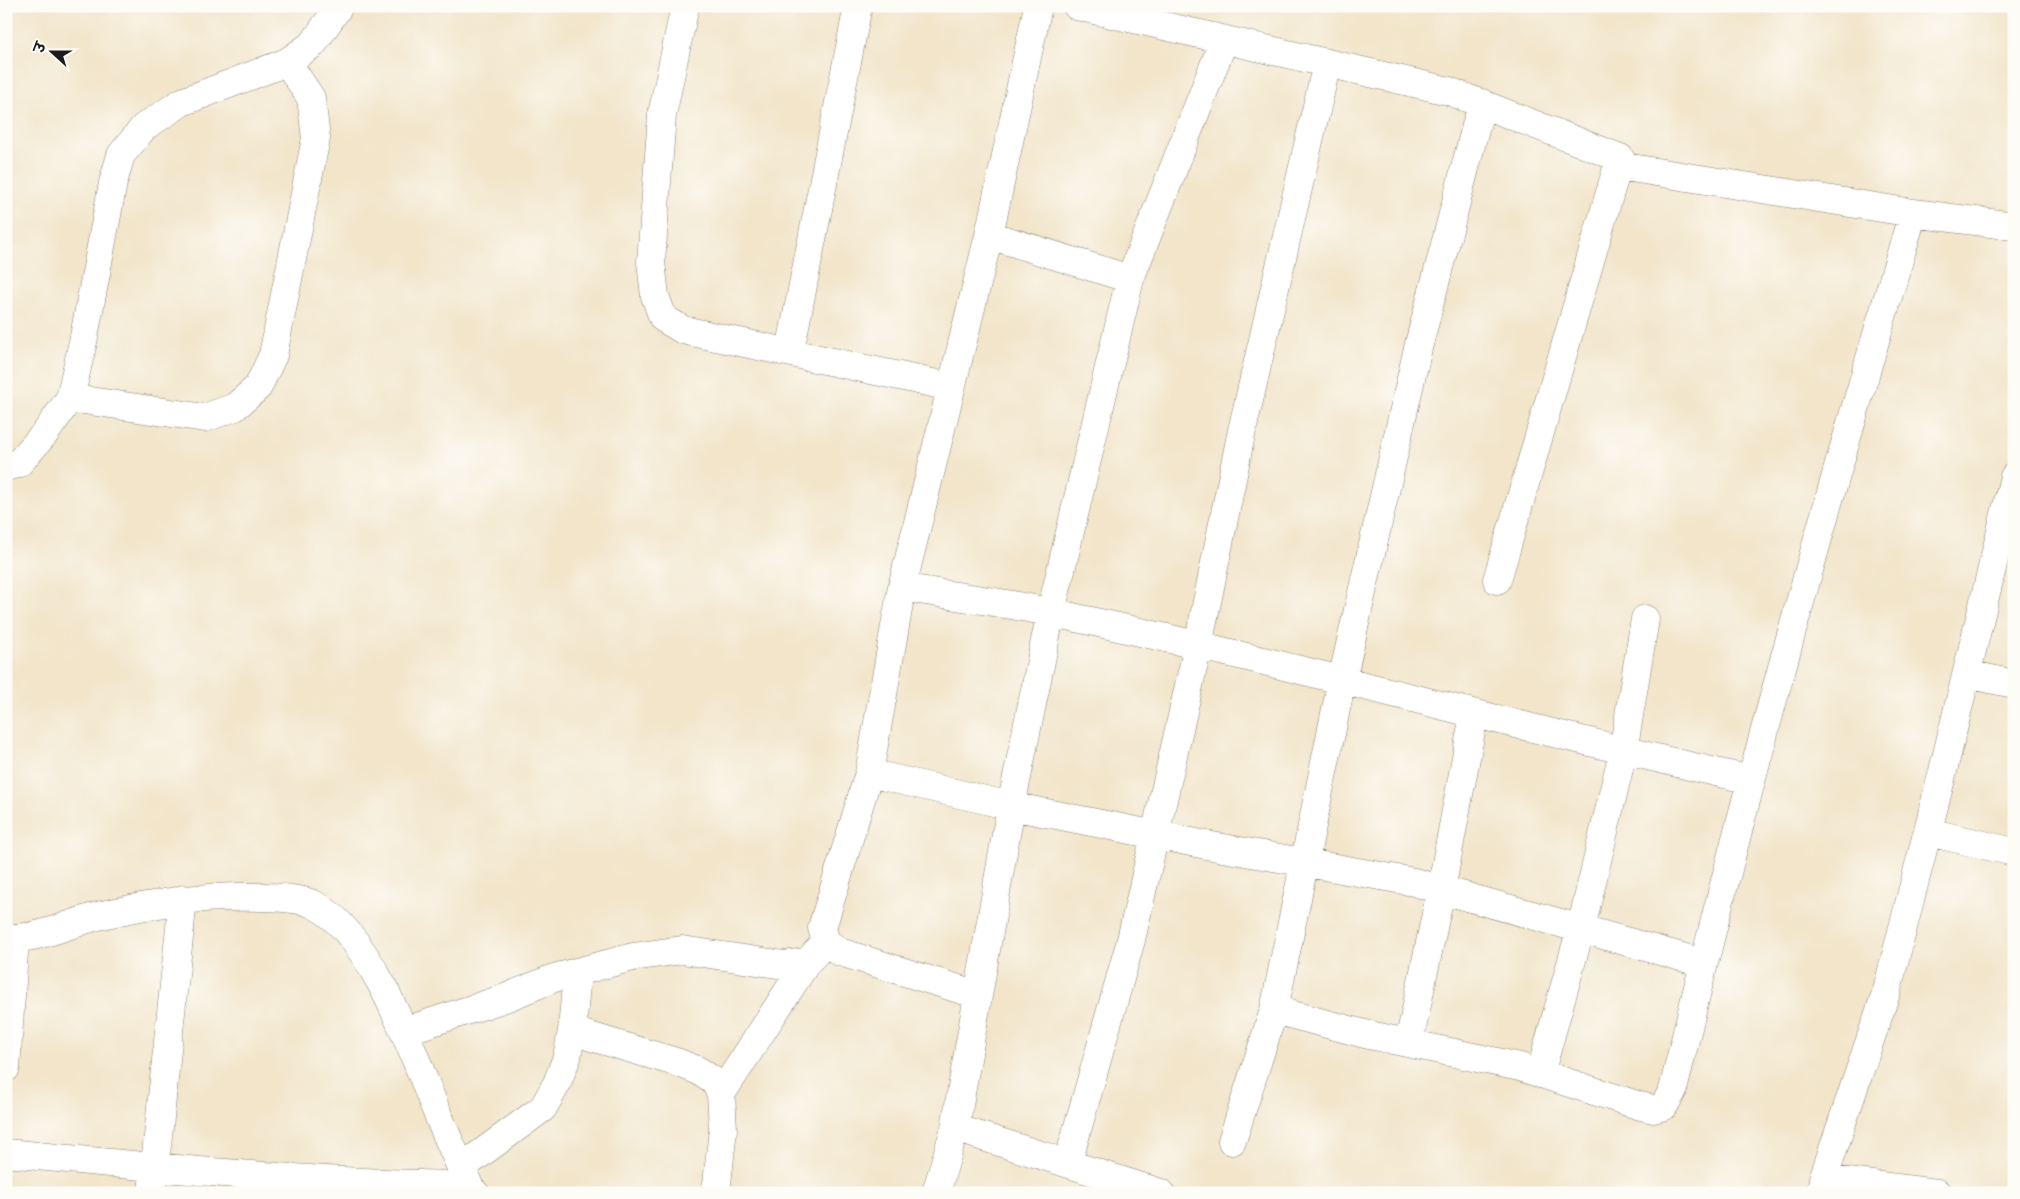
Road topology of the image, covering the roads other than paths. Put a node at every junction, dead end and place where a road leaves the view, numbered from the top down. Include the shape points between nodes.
1 (339, 6) edge
2 (685, 6) edge
3 (858, 6) edge
4 (1038, 6) edge
5 (1077, 6) edge
6 (1224, 40) junction
7 (287, 62) junction
8 (1326, 63) junction
9 (1482, 102) junction
10 (1620, 158) junction
11 (1913, 212) junction
12 (2014, 226) edge
13 (989, 235) junction
14 (1130, 279) junction
15 (790, 351) junction
16 (951, 387) junction
17 (70, 398) junction
18 (6, 466) edge
19 (2014, 477) edge
20 (2010, 507) edge
21 (1497, 580) dead end
22 (902, 587) junction
23 (1051, 612) junction
24 (1645, 619) dead end
25 (1198, 646) junction
26 (1967, 674) junction
27 (1342, 680) junction
28 (2014, 684) edge
29 (1474, 715) junction
30 (1623, 752) junction
31 (869, 773) junction
32 (1751, 780) junction
33 (1011, 806) junction
34 (1928, 832) junction
35 (1154, 834) junction
36 (2014, 852) edge
37 (1306, 863) junction
38 (1441, 890) junction
39 (183, 899) junction
40 (1581, 928) junction
41 (10, 938) edge
42 (826, 942) junction
43 (807, 962) junction
44 (1703, 964) junction
45 (576, 972) junction
46 (978, 995) junction
47 (1274, 1010) junction
48 (405, 1031) junction
49 (572, 1031) junction
50 (1409, 1043) junction
51 (6, 1068) edge
52 (1540, 1074) junction
53 (722, 1094) junction
54 (955, 1128) junction
55 (1232, 1141) dead end
56 (6, 1153) edge
57 (1068, 1162) junction
58 (153, 1180) edge
59 (469, 1184) edge
60 (307, 1186) edge
61 (1822, 1186) edge
62 (716, 1193) edge
63 (936, 1193) edge
64 (1161, 1193) edge
65 (1937, 1193) edge

1 - 7 street via 313,44
2 - 15 street via 662,116 650,262 655,296 663,318 683,330
3 - 15 street
4 - 13 street
5 - 6 street
6 - 8 street
6 - 14 street
7 - 17 street via 182,102 144,127 121,155
7 - 17 street via 311,98 316,138 273,355 258,387 235,407 205,418
8 - 9 street
8 - 25 street via 1241,435
9 - 10 street
9 - 27 street via 1418,348
10 - 11 street via 1625,167
10 - 21 street
11 - 12 street
11 - 32 street via 1856,402
13 - 14 street
13 - 16 street
14 - 23 street
15 - 16 street
16 - 22 street
17 - 18 street via 18,464
19 - 20 street
20 - 26 street
22 - 23 street
22 - 31 street
23 - 25 street
23 - 33 street
24 - 30 street
25 - 27 street
25 - 35 street
26 - 28 street
26 - 34 street
27 - 29 street
27 - 37 street
29 - 30 street
29 - 38 street
30 - 32 street
30 - 40 street
31 - 33 street
31 - 42 street via 822,928
32 - 44 street
33 - 35 street
33 - 46 street
34 - 36 street
34 - 61 street via 1887,990
35 - 37 street
35 - 57 street via 1131,940
37 - 38 street via 1414,882
37 - 47 street
38 - 40 street
38 - 50 street
39 - 41 street via 122,910 38,934
39 - 48 street via 282,897 320,908 348,932 381,984
39 - 58 street
40 - 44 street
40 - 52 street
41 - 51 street
42 - 43 street
42 - 46 street via 840,952 860,959
43 - 45 street via 784,965 682,950 633,957
43 - 53 street
44 - 52 street via 1673,1090 1664,1106 1653,1109 1637,1105
45 - 48 street
45 - 49 street
46 - 54 street
47 - 50 street
47 - 55 street
48 - 59 street
49 - 53 street via 699,1071 715,1082
49 - 59 street via 564,1066 543,1108
50 - 52 street
53 - 62 street via 723,1129
54 - 57 street
54 - 63 street
56 - 58 street
57 - 64 street
58 - 60 street
59 - 60 street
61 - 65 street

